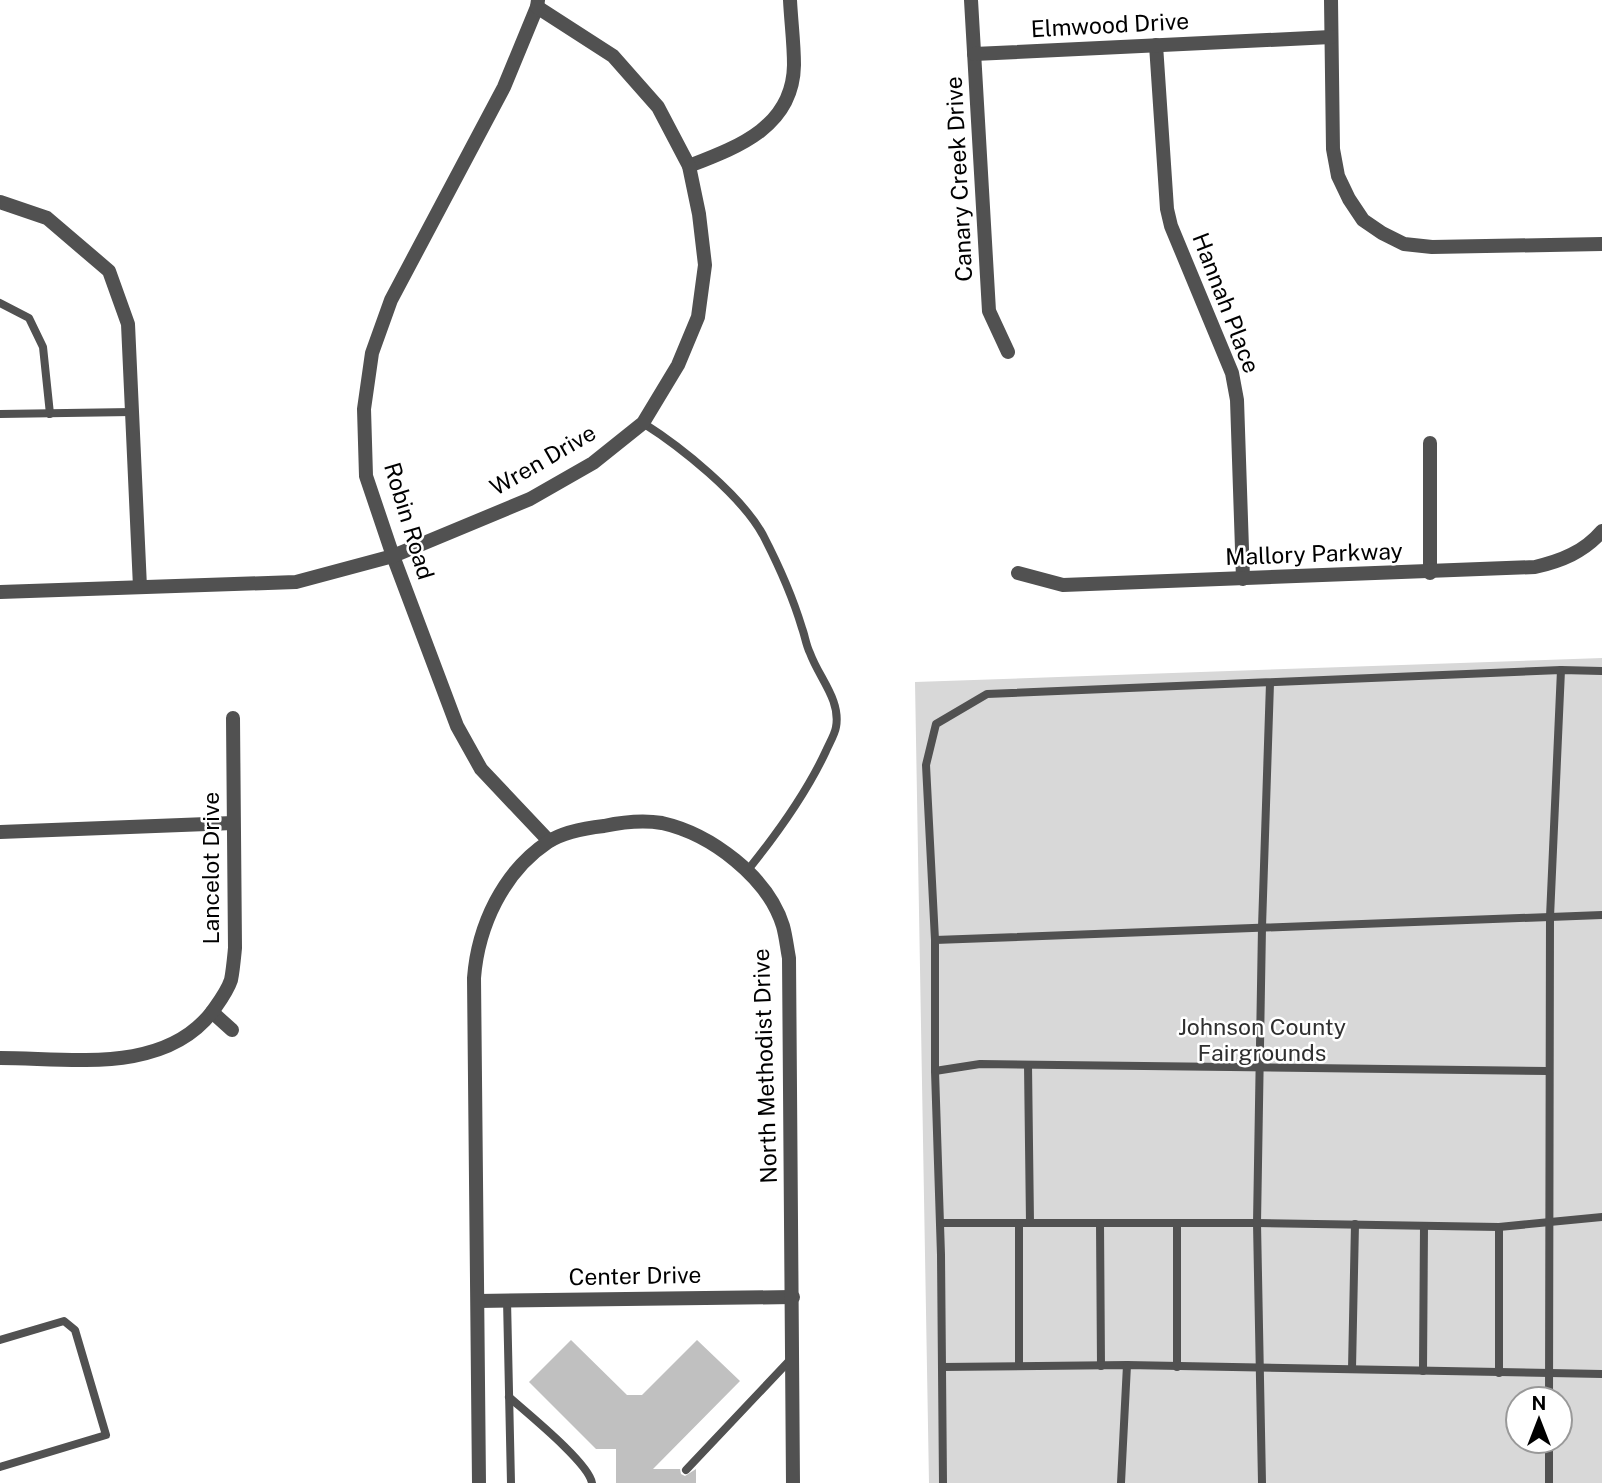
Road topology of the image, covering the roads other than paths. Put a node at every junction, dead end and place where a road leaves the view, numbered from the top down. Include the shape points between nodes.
1 (790, 0) edge
2 (971, 0) edge
3 (1331, 0) edge
4 (537, 4) edge
5 (1331, 37) junction
6 (1156, 46) junction
7 (974, 54) junction
8 (689, 166) junction
9 (0, 202) edge
10 (1602, 244) edge
11 (0, 303) edge
12 (1008, 352) dead end
13 (132, 412) junction
14 (0, 414) edge
15 (50, 414) junction
16 (643, 423) junction
17 (1430, 443) dead end
18 (1602, 531) edge
19 (393, 556) junction
20 (1018, 572) dead end
21 (1430, 572) junction
22 (1243, 579) junction
23 (140, 587) junction
24 (0, 592) edge
25 (1561, 670) junction
26 (1602, 671) edge
27 (1270, 682) junction
28 (233, 718) dead end
29 (233, 823) junction
30 (0, 832) edge
31 (549, 841) junction
32 (747, 870) junction
33 (1602, 915) edge
34 (1550, 917) junction
35 (1262, 927) junction
36 (935, 940) junction
37 (212, 1012) junction
38 (232, 1030) dead end
39 (0, 1058) edge
40 (1028, 1065) junction
41 (1260, 1067) junction
42 (935, 1071) junction
43 (1548, 1071) junction
44 (1602, 1217) edge
45 (1550, 1221) junction
46 (940, 1223) junction
47 (1019, 1223) junction
48 (1030, 1223) junction
49 (1100, 1223) junction
50 (1177, 1223) junction
51 (1257, 1223) junction
52 (1355, 1224) junction
53 (1424, 1226) junction
54 (1499, 1227) junction
55 (793, 1297) junction
56 (508, 1300) junction
57 (478, 1301) junction
58 (0, 1340) edge
59 (792, 1358) junction
60 (1127, 1365) junction
61 (1019, 1366) junction
62 (1101, 1366) junction
63 (942, 1367) junction
64 (1177, 1367) junction
65 (1260, 1368) junction
66 (1352, 1369) junction
67 (1423, 1371) junction
68 (1499, 1373) junction
69 (1549, 1373) junction
70 (1602, 1374) edge
71 (1549, 1385) edge
72 (509, 1397) junction
73 (1549, 1455) edge
74 (0, 1467) edge
75 (686, 1470) dead end
76 (479, 1483) edge
77 (511, 1483) edge
78 (592, 1483) edge
79 (793, 1483) edge
80 (943, 1483) edge
81 (1121, 1483) edge
82 (1262, 1483) edge
83 (1549, 1483) edge

1 - 8 street via 794,66 789,96 773,122 734,148
2 - 7 street, Canary Creek Drive
3 - 5 street
4 - 8 street, Wren Drive via 613,56 658,107
4 - 19 street, Robin Road via 504,87 391,300 372,353 364,408 366,476
5 - 6 street, Elmwood Drive
5 - 10 street via 1333,149 1338,176 1363,220 1404,244 1432,247
6 - 7 street, Elmwood Drive
6 - 22 street, Hannah Place via 1167,209 1232,373 1237,400
7 - 12 street, Canary Creek Drive via 989,311
8 - 16 street, Wren Drive via 705,265 698,317 678,365
9 - 13 street via 47,218 109,271 128,324
11 - 15 lane via 29,318 43,347
13 - 15 lane
13 - 23 street
14 - 15 lane
16 - 19 street, Wren Drive via 593,463 530,499
16 - 32 lane via 712,477 762,533 808,651 835,700 836,727 817,769
17 - 21 street
18 - 21 street, Mallory Parkway via 1580,551 1546,565
19 - 23 street, Wren Drive via 296,582
19 - 31 street, Robin Road via 457,726 481,769
20 - 22 street, Mallory Parkway via 1063,585
21 - 22 street, Mallory Parkway
23 - 24 street, Wren Drive
25 - 26 lane
25 - 27 lane
25 - 34 lane
27 - 35 lane
27 - 36 lane via 987,694 936,724 926,765
28 - 29 street, Lancelot Drive
29 - 30 street
29 - 37 street, Lancelot Drive via 236,948 230,981
31 - 32 street, North Methodist Drive via 626,822 659,823 691,831
31 - 57 street, North Methodist Drive via 510,880 482,930 476,952
32 - 55 street, North Methodist Drive via 782,925 789,958
33 - 34 lane
34 - 35 lane
34 - 43 lane
35 - 36 lane
35 - 41 lane
36 - 42 lane
37 - 38 street
37 - 39 street, Lancelot Drive via 184,1038 133,1057
40 - 41 lane
40 - 42 lane via 980,1064
40 - 48 lane
41 - 43 lane
41 - 51 lane
42 - 46 lane
43 - 45 lane
44 - 45 lane
45 - 54 lane
45 - 69 lane
46 - 47 lane
46 - 63 lane
47 - 48 lane
47 - 61 lane
48 - 49 lane
49 - 50 lane
49 - 62 lane
50 - 51 lane
50 - 64 lane
51 - 52 lane
51 - 65 lane
52 - 53 lane
52 - 66 lane
53 - 54 lane
53 - 67 lane
54 - 68 lane
55 - 56 street, Center Drive
55 - 59 street, North Methodist Drive
56 - 57 street, Center Drive
56 - 72 lane
57 - 76 street, North Methodist Drive
58 - 74 lane via 64,1321 71,1325 106,1435
59 - 75 lane
59 - 79 street, North Methodist Drive
60 - 62 lane
60 - 64 lane
60 - 81 lane
61 - 62 lane
61 - 63 lane
63 - 80 lane
64 - 65 lane
65 - 66 lane
65 - 82 lane
66 - 67 lane
67 - 68 lane
68 - 69 lane
69 - 70 lane
69 - 71 lane
72 - 77 lane
72 - 78 lane via 580,1462
73 - 83 lane

